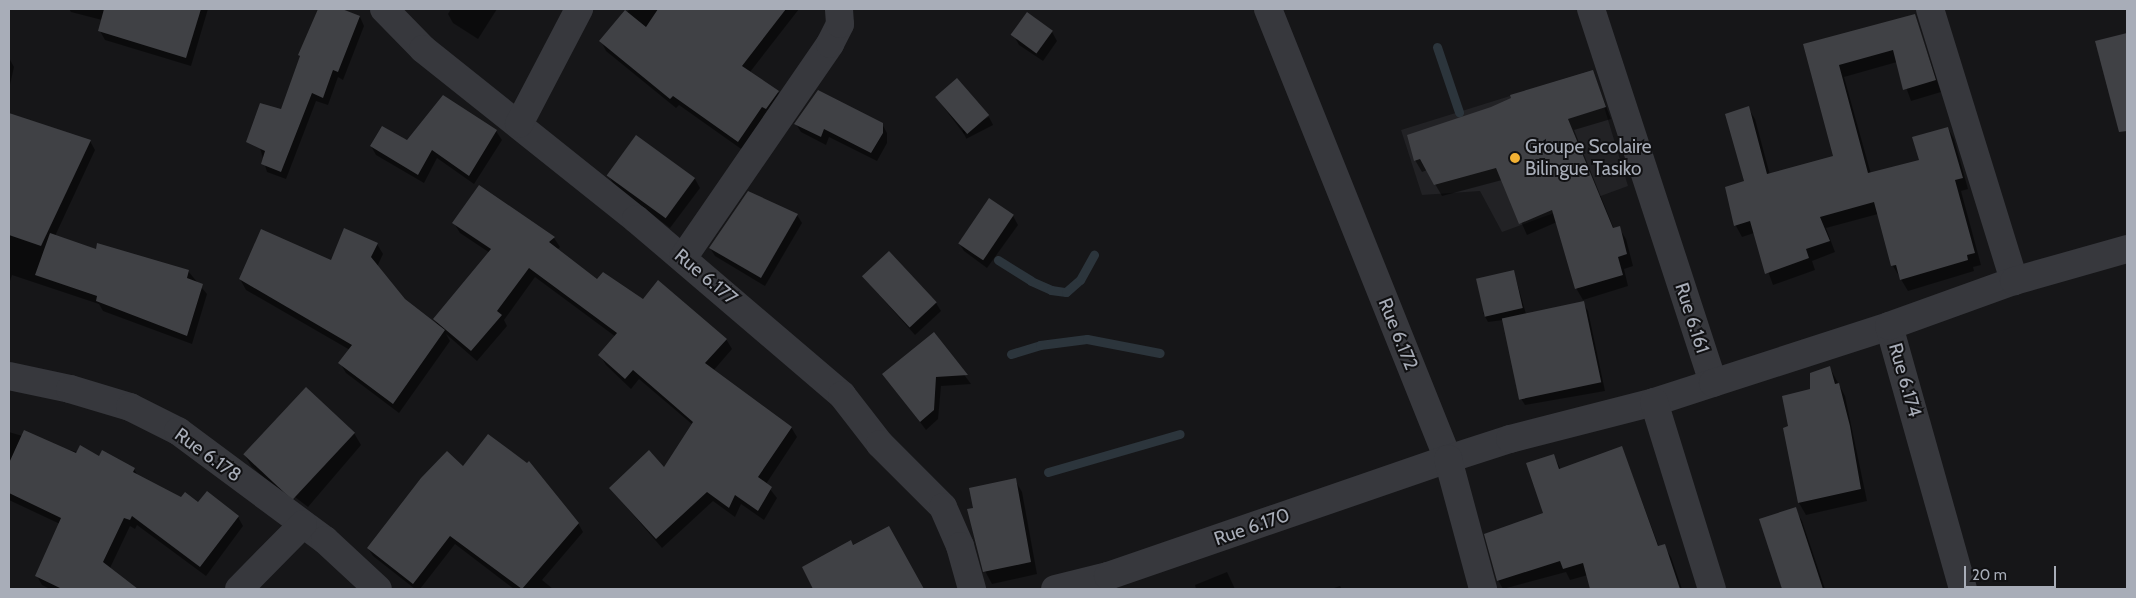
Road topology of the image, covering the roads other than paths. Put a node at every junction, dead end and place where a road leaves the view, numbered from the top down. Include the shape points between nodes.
1 (384, 9) edge
2 (579, 9) edge
3 (839, 9) edge
4 (1268, 9) edge
5 (1591, 9) edge
6 (1930, 9) edge
7 (519, 124) junction
8 (2127, 249) edge
9 (683, 258) junction
10 (2014, 281) junction
11 (1889, 326) junction
12 (9, 376) edge
13 (1713, 382) junction
14 (1654, 402) junction
15 (1448, 459) junction
16 (303, 524) junction
17 (239, 589) edge
18 (378, 589) edge
19 (972, 589) edge
20 (1054, 589) edge
21 (1483, 589) edge
22 (1712, 589) edge
23 (1963, 589) edge

1 - 7 street, Rue 6.177 via 422,49
2 - 7 street
3 - 9 street via 840,24 830,44
4 - 15 street, Rue 6.172
5 - 13 street, Rue 6.161
6 - 10 street
7 - 9 street, Rue 6.177
8 - 10 street, Rue 6.174
9 - 19 street, Rue 6.177 via 842,395 880,444 943,507 960,546
10 - 11 street, Rue 6.174
11 - 13 street
11 - 23 street, Rue 6.174
12 - 16 street, Rue 6.178 via 70,389 130,407 178,431
13 - 14 street
14 - 15 street via 1510,439
14 - 22 street
15 - 20 street, Rue 6.170 via 1108,576
15 - 21 street, Rue 6.172
16 - 17 street
16 - 18 street, Rue 6.178

